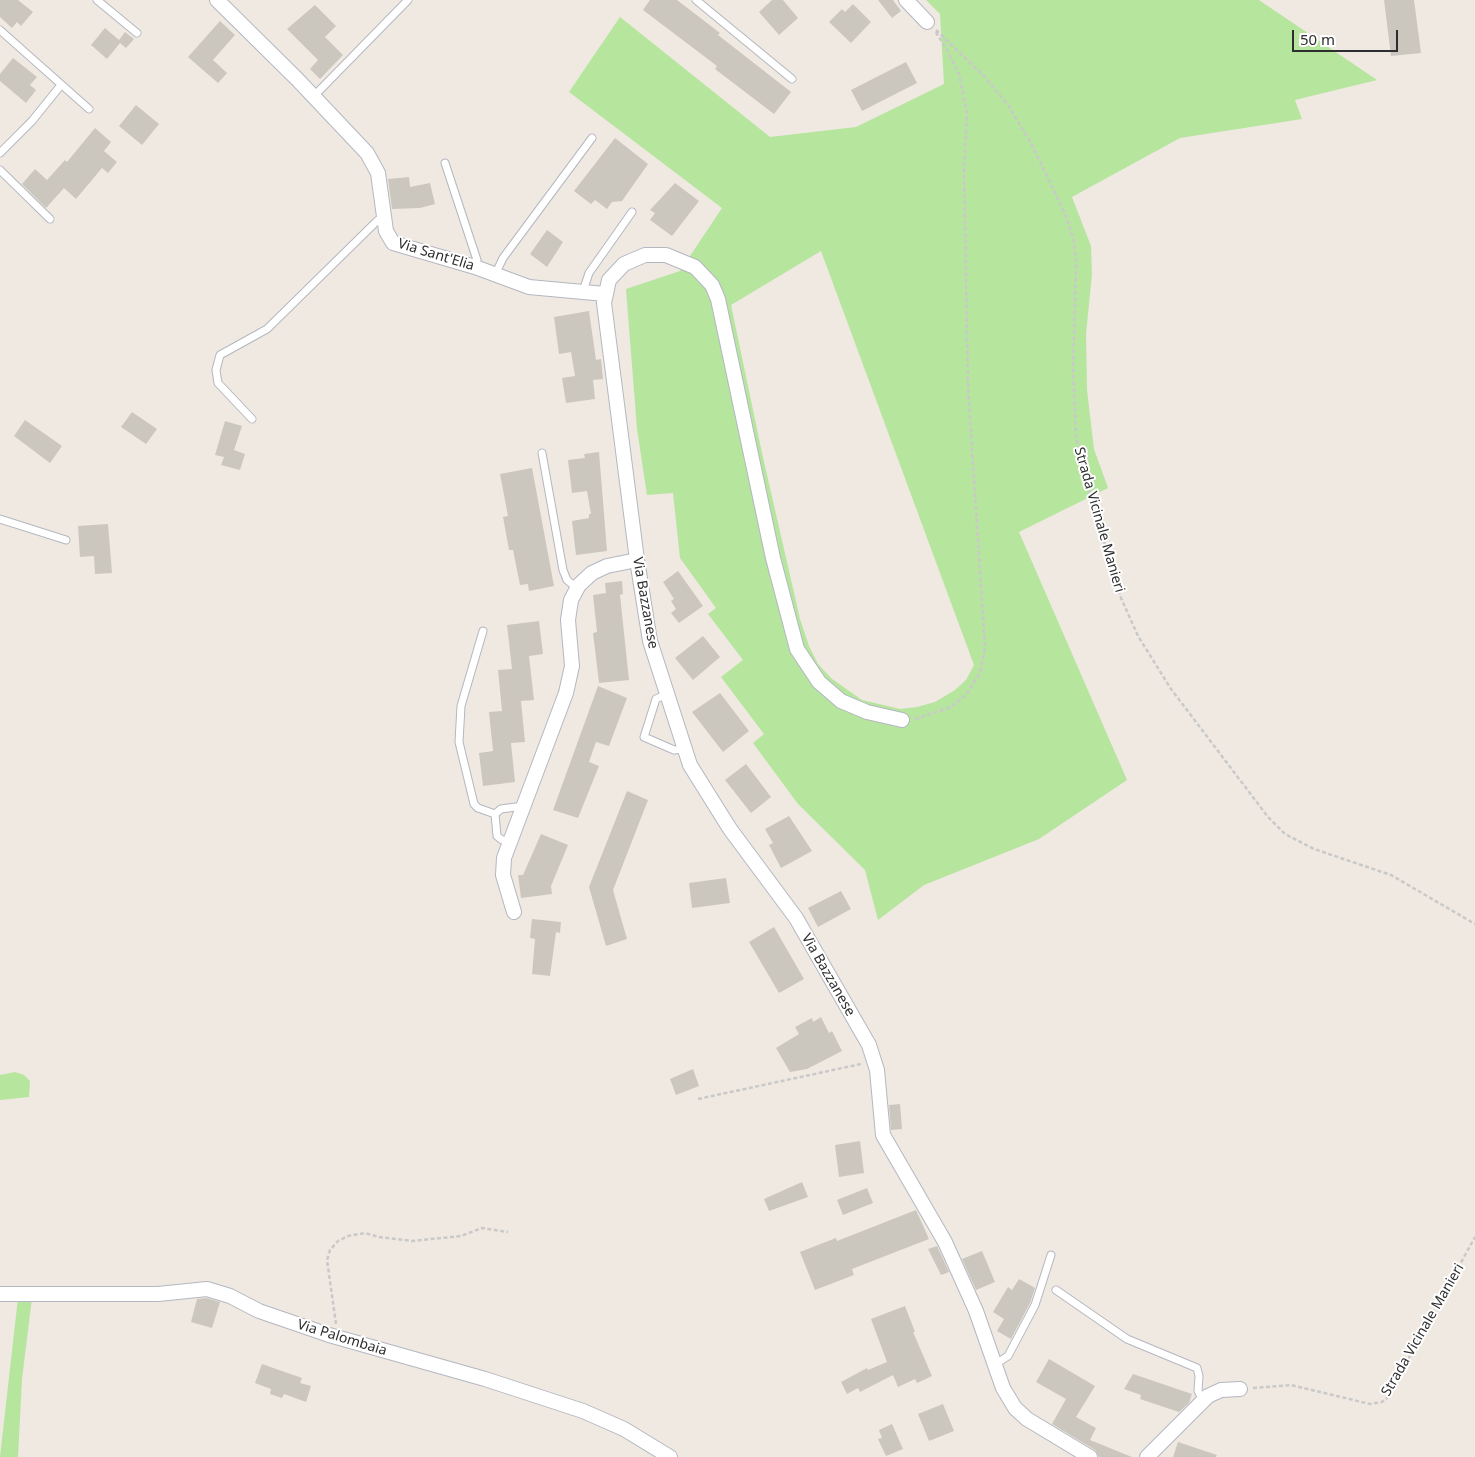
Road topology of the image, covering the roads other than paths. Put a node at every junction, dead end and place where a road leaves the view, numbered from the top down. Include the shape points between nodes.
1 (96, 0) edge
2 (217, 0) edge
3 (408, 0) edge
4 (696, 0) edge
5 (906, 0) edge
6 (927, 22) road end
7 (0, 30) edge
8 (137, 33) dead end
9 (792, 79) dead end
10 (61, 84) junction
11 (314, 96) junction
12 (89, 109) dead end
13 (592, 138) dead end
14 (0, 153) edge
15 (445, 163) dead end
16 (0, 170) edge
17 (632, 212) dead end
18 (384, 218) junction
19 (50, 219) dead end
20 (476, 267) junction
21 (495, 275) junction
22 (583, 291) junction
23 (604, 294) junction
24 (252, 419) dead end
25 (542, 453) dead end
26 (0, 519) edge
27 (66, 540) dead end
28 (637, 560) junction
29 (576, 588) junction
30 (483, 631) dead end
31 (667, 694) junction
32 (902, 720) road end
33 (684, 749) junction
34 (524, 806) junction
35 (495, 814) junction
36 (510, 840) junction
37 (514, 912) dead end
38 (1051, 1255) dead end
39 (1056, 1290) dead end
40 (0, 1294) edge
41 (994, 1365) junction
42 (1240, 1389) road end
43 (1202, 1400) junction
44 (670, 1457) edge
45 (1090, 1457) edge
46 (1148, 1457) edge

1 - 8 lane
2 - 11 street, Via Sant'Elia
3 - 11 lane
4 - 9 lane
5 - 6 street
7 - 10 lane
10 - 12 lane
10 - 14 lane via 32,121
11 - 18 street, Via Sant'Elia via 354,137 376,166
13 - 21 lane via 501,262
15 - 20 lane via 476,258
16 - 19 lane
17 - 22 lane via 588,276
18 - 20 street, Via Sant'Elia via 388,237 394,244
18 - 24 lane via 378,220 267,329 220,355 216,370 218,383
20 - 21 street, Via Sant'Elia
21 - 22 street, Via Sant'Elia via 533,288
22 - 23 street, Via Sant'Elia
23 - 28 street, Via Bazzanese
23 - 32 street via 611,276 620,267 634,258 650,254 683,260 699,269 709,280 718,299 763,517 797,649 811,673 836,697 867,712
25 - 29 lane via 563,570 567,580
26 - 27 lane
28 - 29 street via 597,570
28 - 31 street, Via Bazzanese via 648,634
29 - 34 street via 569,610 572,666 566,693
30 - 35 lane via 460,711 458,742 474,802 478,808
31 - 33 street, Via Bazzanese
31 - 33 lane via 656,699 644,737 674,750
33 - 41 street, Via Bazzanese via 695,776 719,814 796,918 869,1045 875,1060 884,1137 942,1236 980,1319
34 - 35 lane via 501,809
34 - 36 street
35 - 36 lane via 497,836 504,841
36 - 37 street via 503,874
38 - 41 lane via 1035,1305 1008,1356
39 - 43 lane via 1127,1340 1197,1368
40 - 44 street, Via Palombaia via 158,1294 207,1289 230,1296 259,1311 339,1338 583,1411 624,1429
41 - 45 street, Via Bazzanese via 1003,1388 1020,1412
42 - 43 street via 1216,1392
43 - 46 street

